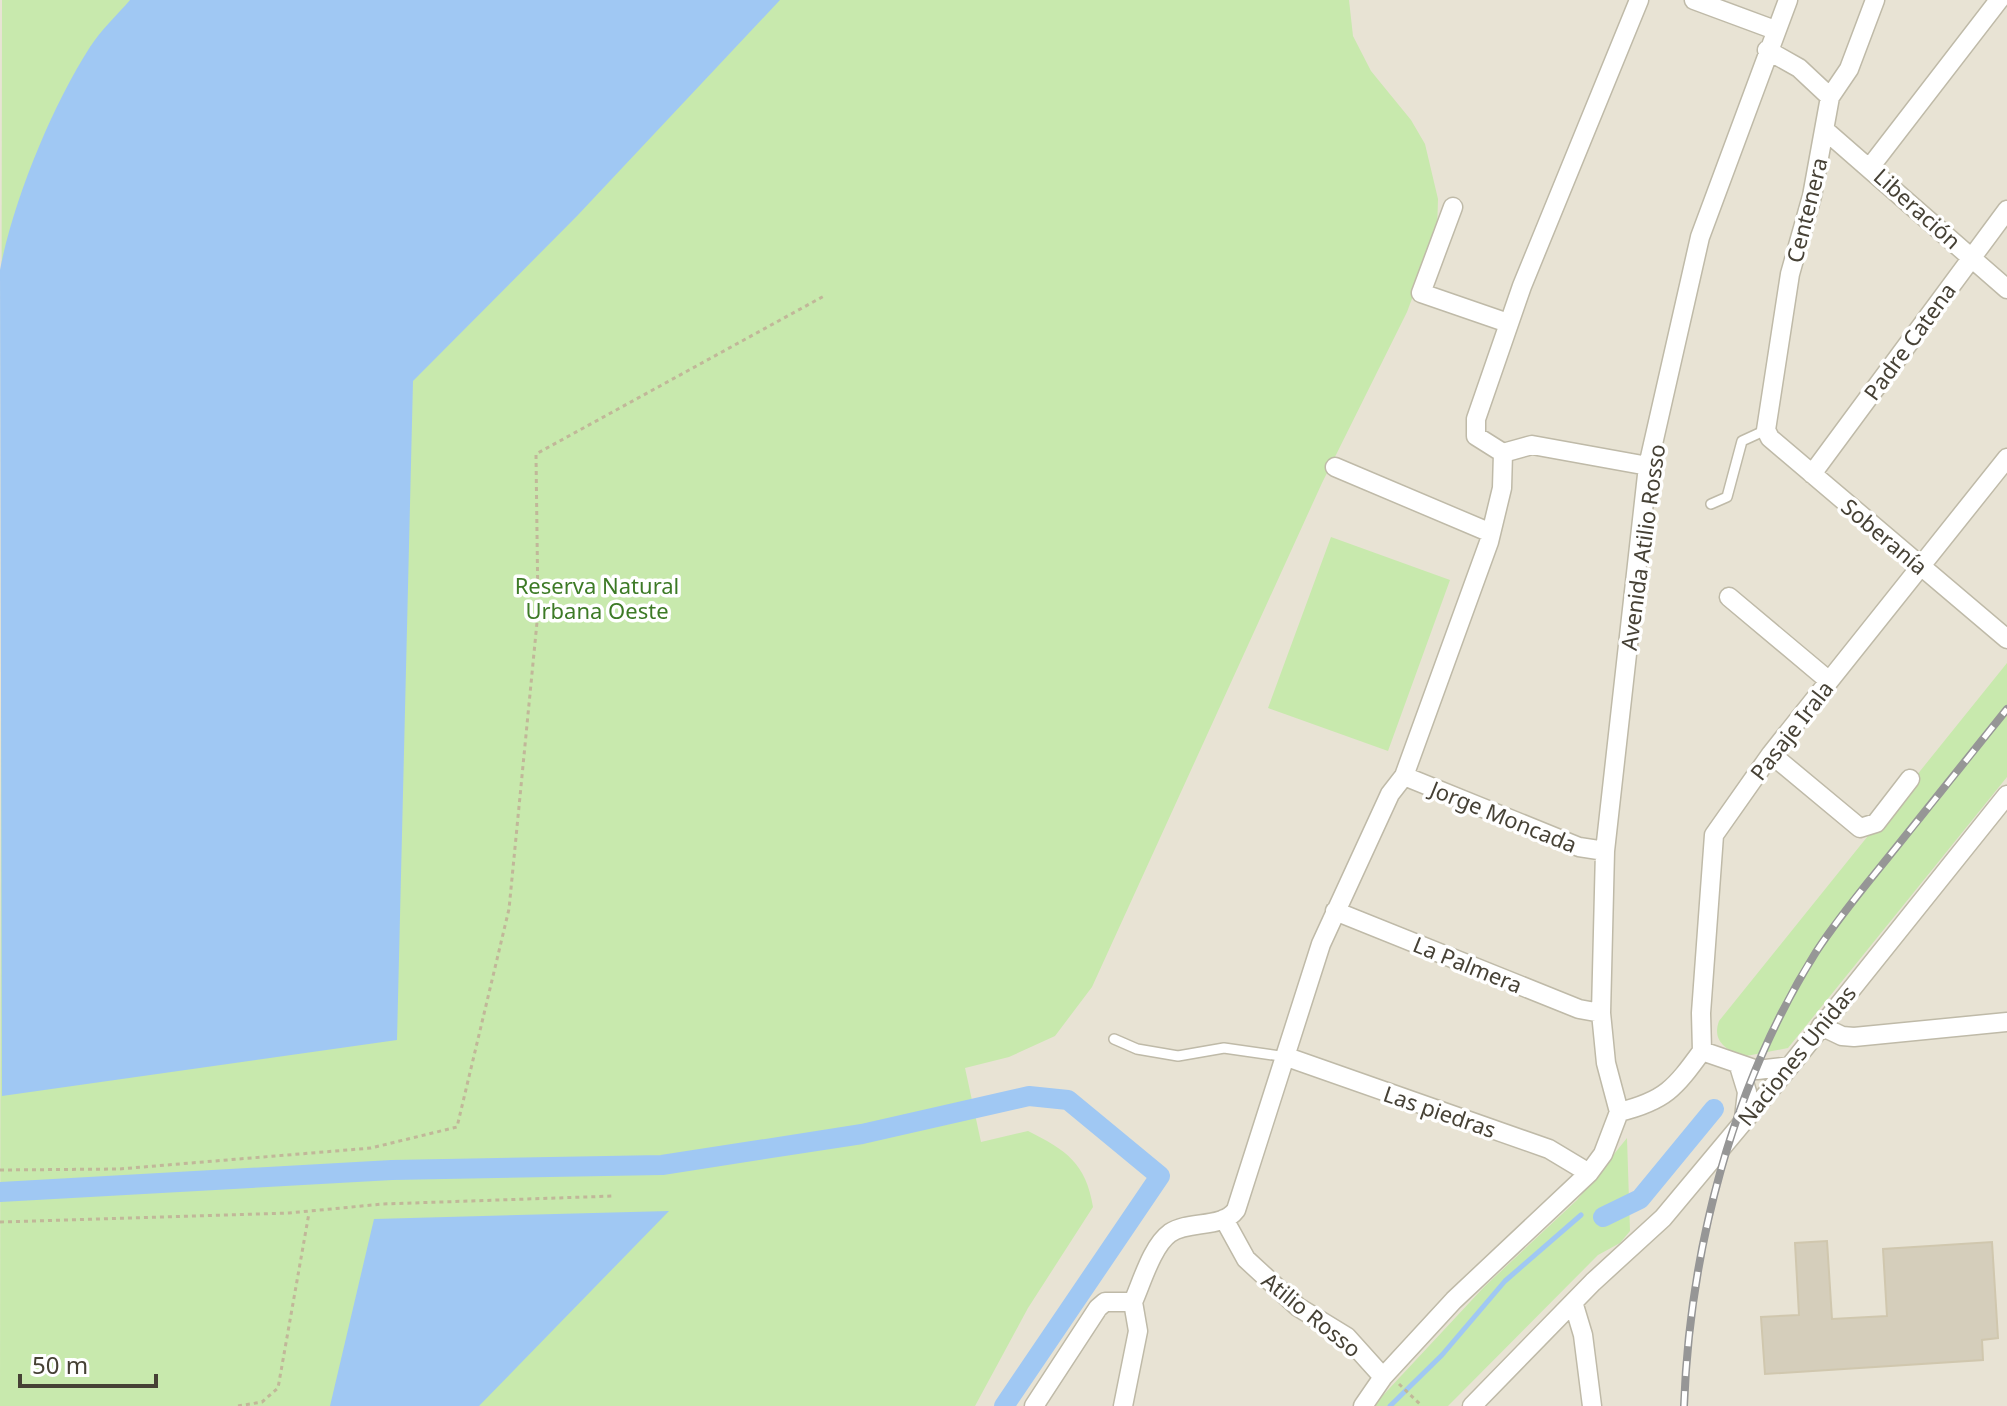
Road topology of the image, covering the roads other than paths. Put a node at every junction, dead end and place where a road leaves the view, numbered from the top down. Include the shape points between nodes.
1 (1639, 0) edge
2 (1694, 0) edge
3 (1788, 0) edge
4 (1875, 0) edge
5 (1999, 0) edge
6 (1775, 30) junction
7 (1767, 50) junction
8 (1830, 97) junction
9 (1826, 131) junction
10 (1871, 166) junction
11 (1453, 207) dead end
12 (2007, 210) edge
13 (1971, 256) junction
14 (2007, 289) edge
15 (1508, 323) junction
16 (1766, 430) junction
17 (1503, 453) junction
18 (2007, 458) edge
19 (1648, 466) junction
20 (1335, 467) dead end
21 (1812, 474) junction
22 (1711, 504) dead end
23 (1491, 533) junction
24 (1922, 566) junction
25 (1729, 597) dead end
26 (2007, 639) edge
27 (1828, 680) junction
28 (1771, 754) junction
29 (1404, 776) junction
30 (1910, 779) dead end
31 (2007, 795) edge
32 (1605, 851) junction
33 (1335, 911) junction
34 (1601, 1013) junction
35 (2007, 1022) edge
36 (1821, 1026) junction
37 (1114, 1039) dead end
38 (1702, 1051) junction
39 (1287, 1057) junction
40 (1739, 1066) junction
41 (1790, 1066) junction
42 (1619, 1112) junction
43 (1744, 1118) junction
44 (1589, 1173) junction
45 (1224, 1219) junction
46 (1133, 1302) junction
47 (1574, 1305) junction
48 (1392, 1380) junction
49 (1034, 1406) edge
50 (1123, 1406) edge
51 (1363, 1406) edge
52 (1472, 1406) edge
53 (1592, 1406) edge

1 - 15 street
2 - 6 street
3 - 6 street, Avenida Atilio Rosso
4 - 8 street, Centenera via 1849,69
5 - 10 street
6 - 7 street, Avenida Atilio Rosso
7 - 8 street via 1799,68
7 - 19 street, Avenida Atilio Rosso via 1697,250
8 - 9 street, Centenera
9 - 10 street, Liberación
9 - 16 street, Centenera via 1790,274
10 - 13 street, Liberación
11 - 15 street via 1421,293
12 - 13 street, Padre Catena
13 - 14 street, Liberación
13 - 21 street, Padre Catena
15 - 17 street via 1474,429 1476,436
16 - 21 street, Soberanía
16 - 22 lane via 1742,441 1727,497
17 - 19 street via 1532,445
17 - 23 street
18 - 24 street, Pasaje Irala
19 - 32 street, Avenida Atilio Rosso
20 - 23 street
21 - 24 street, Soberanía
23 - 29 street
24 - 26 street, Soberanía
24 - 27 street, Pasaje Irala
25 - 27 street
27 - 28 street, Pasaje Irala
28 - 30 street via 1860,828 1876,823
28 - 38 street, Pasaje Irala via 1719,824 1710,847
29 - 32 street, Jorge Moncada via 1579,847
29 - 33 street via 1390,794
31 - 36 street, Naciones Unidas
32 - 34 street, Avenida Atilio Rosso
33 - 34 street, La Palmera via 1579,1009
33 - 39 street
34 - 42 street, Avenida Atilio Rosso via 1606,1063
35 - 36 street via 1854,1037
36 - 41 street, Naciones Unidas
37 - 39 lane via 1178,1056 1224,1048
38 - 40 street
38 - 42 street via 1663,1097
39 - 44 street, Las piedras via 1549,1149
39 - 45 street via 1236,1210
40 - 41 street
40 - 43 street via 1747,1092
41 - 43 street, Naciones Unidas
42 - 44 street via 1603,1154
43 - 47 street, Naciones Unidas via 1643,1239
44 - 48 street via 1454,1300
45 - 46 street via 1171,1233 1163,1240
45 - 48 street, Atilio Rosso via 1246,1259 1298,1307 1347,1337
46 - 49 street via 1105,1302 1098,1308
46 - 50 street via 1138,1331
47 - 52 street, Naciones Unidas
47 - 53 street
48 - 51 street

